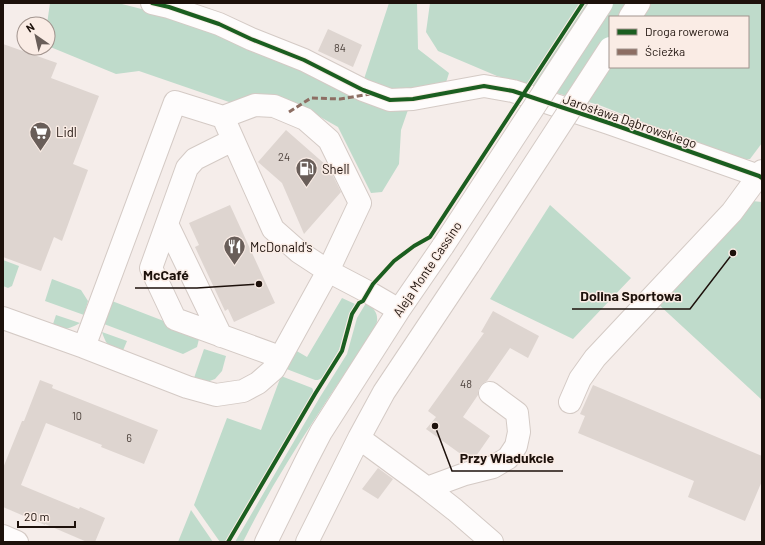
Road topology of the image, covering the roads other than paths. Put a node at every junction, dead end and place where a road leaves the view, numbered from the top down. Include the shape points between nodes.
1 (152, 3) edge
2 (602, 3) edge
3 (639, 3) edge
4 (631, 16) edge
5 (609, 50) edge
6 (223, 117) junction
7 (233, 140) junction
8 (761, 175) edge
9 (167, 224) junction
10 (328, 270) junction
11 (399, 310) junction
12 (3, 318) edge
13 (221, 336) junction
14 (84, 347) junction
15 (280, 357) junction
16 (490, 393) dead end
17 (570, 402) dead end
18 (360, 438) junction
19 (427, 488) junction
20 (266, 542) edge
21 (307, 542) edge
22 (492, 542) edge

1 - 8 street, Jarosława Dąbrowskiego via 219,24 304,60 362,90 390,100 413,99 484,86 513,91
2 - 11 street, Aleja Monte Cassino, bridge
3 - 4 street
5 - 18 street, bridge via 384,392
6 - 7 street
6 - 10 street via 254,105 274,106 305,119 329,140 360,203
6 - 14 street via 175,102
7 - 9 street via 195,158 187,168
7 - 10 street via 273,229 299,252
8 - 17 street via 732,212 595,358 580,379
9 - 13 street
9 - 13 street via 151,268 175,319
10 - 11 street
10 - 15 street
11 - 20 street, Aleja Monte Cassino via 321,432
12 - 14 street
13 - 15 street
14 - 15 street via 187,387 216,395 243,391 258,384 274,369
16 - 19 street via 517,413 519,432 516,446 508,458 493,467
18 - 19 street
18 - 21 street
19 - 22 street

